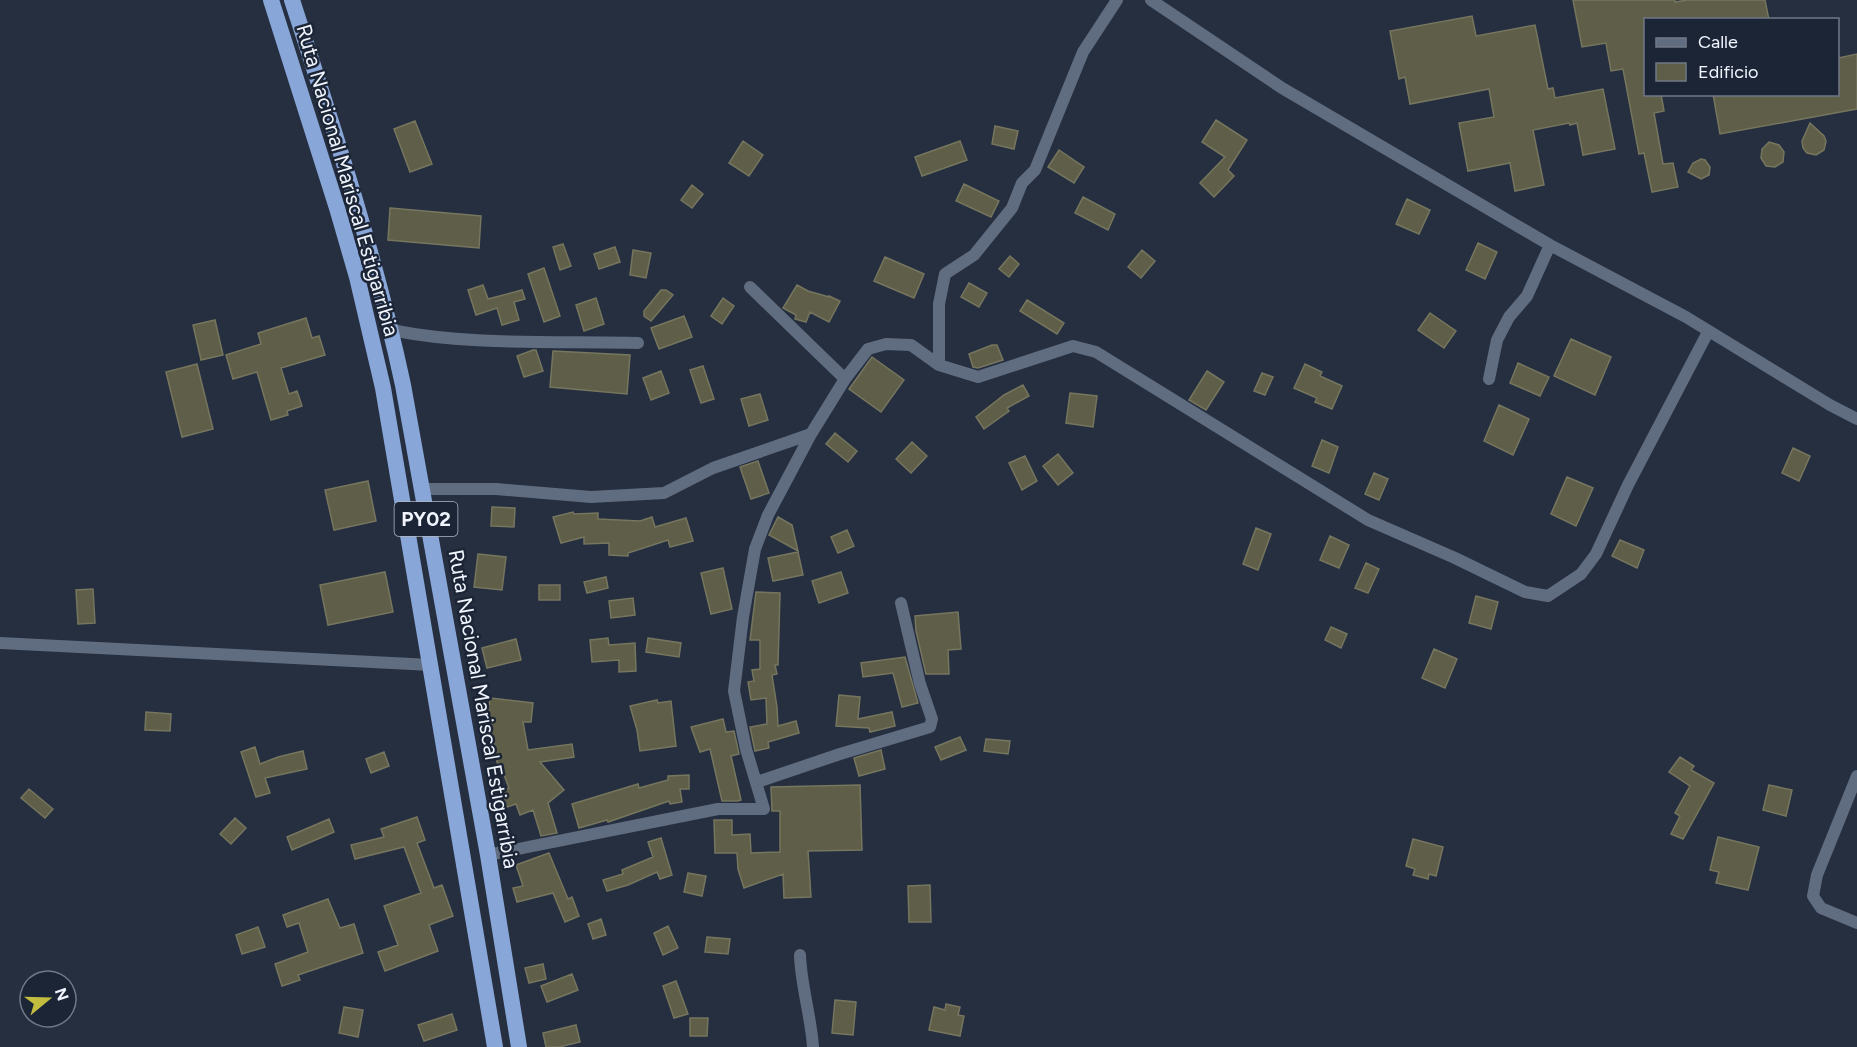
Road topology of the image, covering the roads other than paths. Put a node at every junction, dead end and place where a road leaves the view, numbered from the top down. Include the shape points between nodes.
1 (271, 0) edge
2 (292, 0) edge
3 (1117, 0) edge
4 (1151, 0) edge
5 (1550, 245) junction
6 (750, 287) dead end
7 (391, 330) junction
8 (1708, 332) junction
9 (638, 343) dead end
10 (939, 364) junction
11 (845, 379) junction
12 (1489, 379) dead end
13 (1857, 419) edge
14 (811, 434) junction
15 (421, 489) junction
16 (902, 603) dead end
17 (0, 643) edge
18 (430, 665) junction
19 (1857, 776) edge
20 (757, 782) junction
21 (488, 855) junction
22 (1857, 923) edge
23 (800, 955) dead end
24 (495, 1047) edge
25 (519, 1047) edge
26 (813, 1047) edge

1 - 18 highway, Ruta Nacional Mariscal Estigarribia / PY02 via 338,208 371,333
2 - 7 highway, Ruta Nacional Mariscal Estigarribia / PY02 via 357,202
3 - 10 street via 1083,52 1035,170 974,255 945,274 939,304
4 - 5 street via 1282,88
5 - 8 street
5 - 12 street via 1527,296 1509,317 1497,340
6 - 11 street
7 - 9 street via 483,340
7 - 15 highway, Ruta Nacional Mariscal Estigarribia / PY02
8 - 10 street via 1596,555 1581,574 1548,596 1525,592 1368,520 1096,352 1073,346 978,377
8 - 13 street
10 - 11 street via 911,345 886,344 868,349
11 - 14 street
14 - 15 street via 713,468 664,493 591,497 496,489
14 - 20 street via 768,515 755,549 743,617 735,692
15 - 21 highway, Ruta Nacional Mariscal Estigarribia / PY02
16 - 20 street via 932,719 930,727
17 - 18 street
18 - 24 highway, Ruta Nacional Mariscal Estigarribia / PY02
19 - 22 street via 1817,875 1813,896 1821,908
20 - 21 street via 764,809 718,809
21 - 25 highway, Ruta Nacional Mariscal Estigarribia / PY02
23 - 26 street

